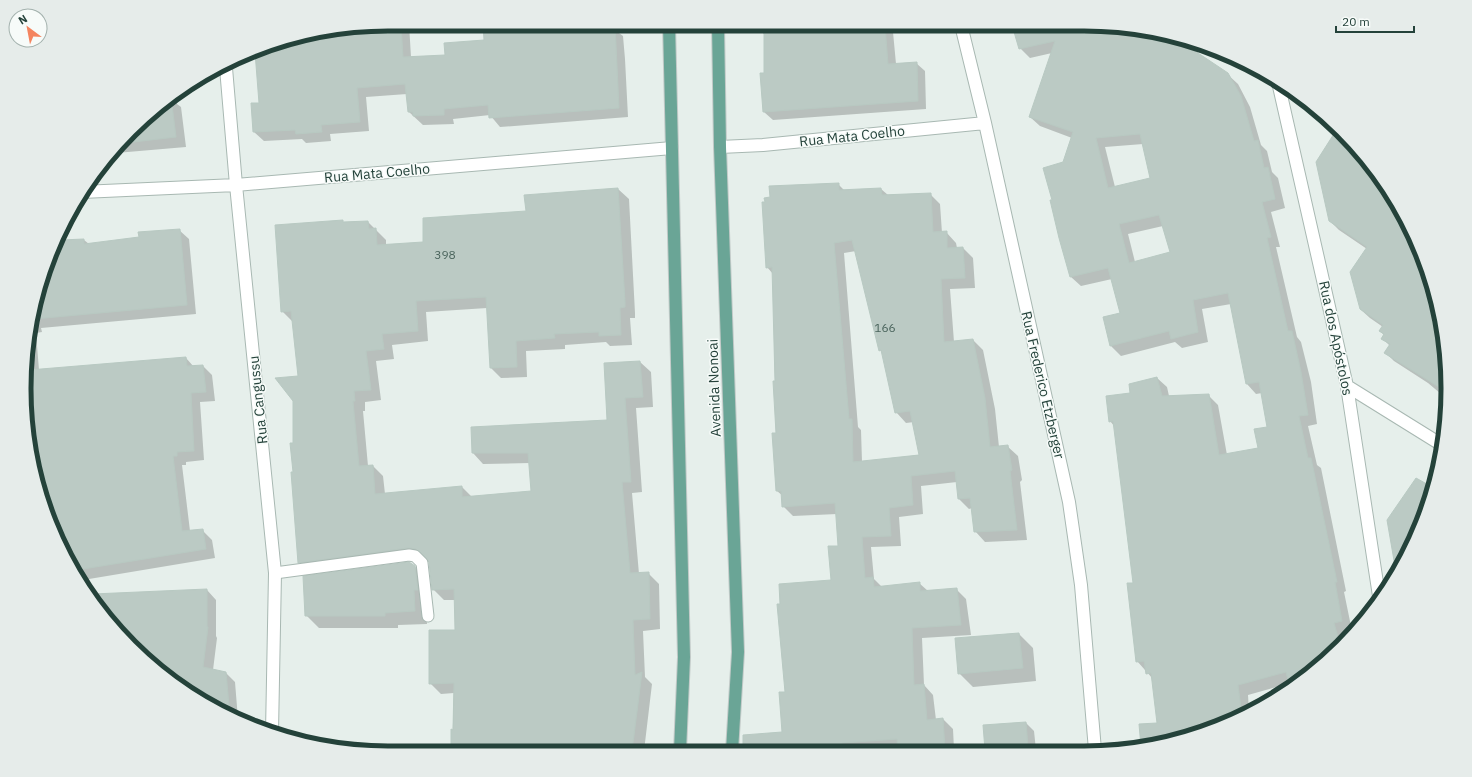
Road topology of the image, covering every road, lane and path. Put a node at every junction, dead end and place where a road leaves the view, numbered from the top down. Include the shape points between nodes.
1 (669, 31) edge
2 (718, 31) edge
3 (962, 31) edge
4 (226, 70) edge
5 (1280, 90) edge
6 (985, 123) junction
7 (720, 147) junction
8 (672, 148) junction
9 (236, 185) junction
10 (90, 192) edge
11 (1347, 386) junction
12 (1437, 442) edge
13 (275, 572) junction
14 (1378, 591) edge
15 (428, 616) dead end
16 (272, 726) edge
17 (680, 746) edge
18 (732, 746) edge
19 (1095, 746) edge

1 - 8 main road
2 - 7 main road, Avenida Nonoai
3 - 6 street, Rua Frederico Etzberger
4 - 9 street, Rua Cangussu
5 - 11 street, Rua dos Apóstolos
6 - 7 street, Rua Mata Coelho
6 - 19 street, Rua Frederico Etzberger via 1069,502 1081,584
7 - 18 main road, Avenida Nonoai via 738,652
8 - 9 street, Rua Mata Coelho
8 - 17 main road via 684,657
9 - 10 street, Rua Mata Coelho
9 - 13 street, Rua Cangussu
11 - 12 street
11 - 14 street, Rua dos Apóstolos
13 - 15 lane via 416,556 422,563
13 - 16 street, Rua Cangussu

